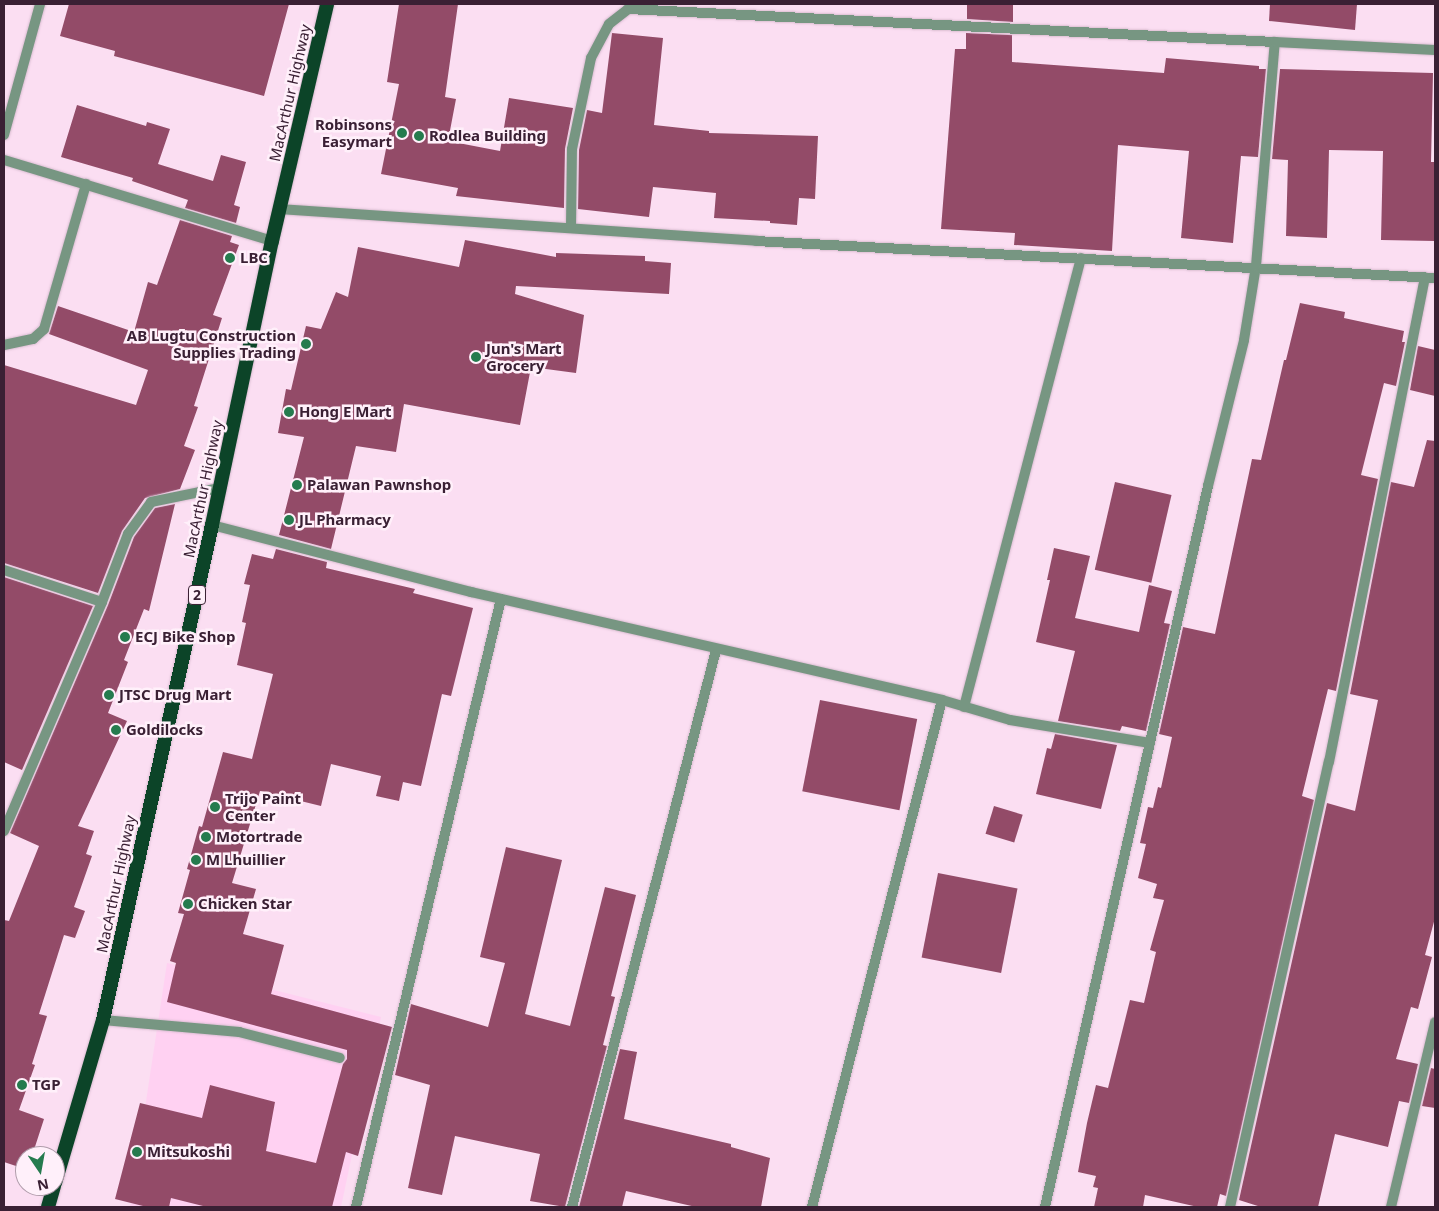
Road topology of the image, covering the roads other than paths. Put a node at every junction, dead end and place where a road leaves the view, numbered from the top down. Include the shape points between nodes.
1 (40, 4) edge
2 (327, 4) edge
3 (1275, 42) junction
4 (1435, 50) edge
5 (4, 135) edge
6 (4, 160) edge
7 (86, 184) junction
8 (280, 209) junction
9 (571, 227) junction
10 (272, 242) junction
11 (1081, 258) junction
12 (1256, 266) junction
13 (1430, 277) edge
14 (4, 345) edge
15 (220, 488) junction
16 (212, 525) junction
17 (4, 570) edge
18 (501, 599) junction
19 (102, 602) junction
20 (716, 650) junction
21 (942, 700) junction
22 (964, 707) junction
23 (1150, 743) junction
24 (4, 831) edge
25 (103, 1020) junction
26 (1435, 1022) edge
27 (340, 1058) dead end
28 (65, 1151) edge
29 (356, 1207) edge
30 (572, 1207) edge
31 (812, 1207) edge
32 (1046, 1207) edge
33 (1230, 1207) edge
34 (1391, 1207) edge

1 - 5 street
2 - 8 highway, MacArthur Highway / 2
3 - 4 street
3 - 9 street via 628,9 610,24 591,58 572,149
3 - 12 street
6 - 7 street
7 - 10 street
7 - 14 street via 44,329 33,339
8 - 9 street
8 - 10 highway, MacArthur Highway / 2
9 - 11 street via 756,241
10 - 15 highway, MacArthur Highway / 2
11 - 12 street
11 - 22 street
12 - 13 street
12 - 23 street via 1244,340
13 - 33 street via 1329,762
15 - 16 highway, MacArthur Highway / 2
15 - 19 street via 151,502 128,534
16 - 18 street
16 - 25 highway, MacArthur Highway / 2
17 - 19 street
18 - 20 street
18 - 29 street
19 - 24 street
20 - 21 street
20 - 30 street
21 - 22 street
21 - 31 street
22 - 23 street via 1010,720
23 - 32 street
25 - 27 street via 239,1032
25 - 28 highway, MacArthur Highway / 2
26 - 34 street

